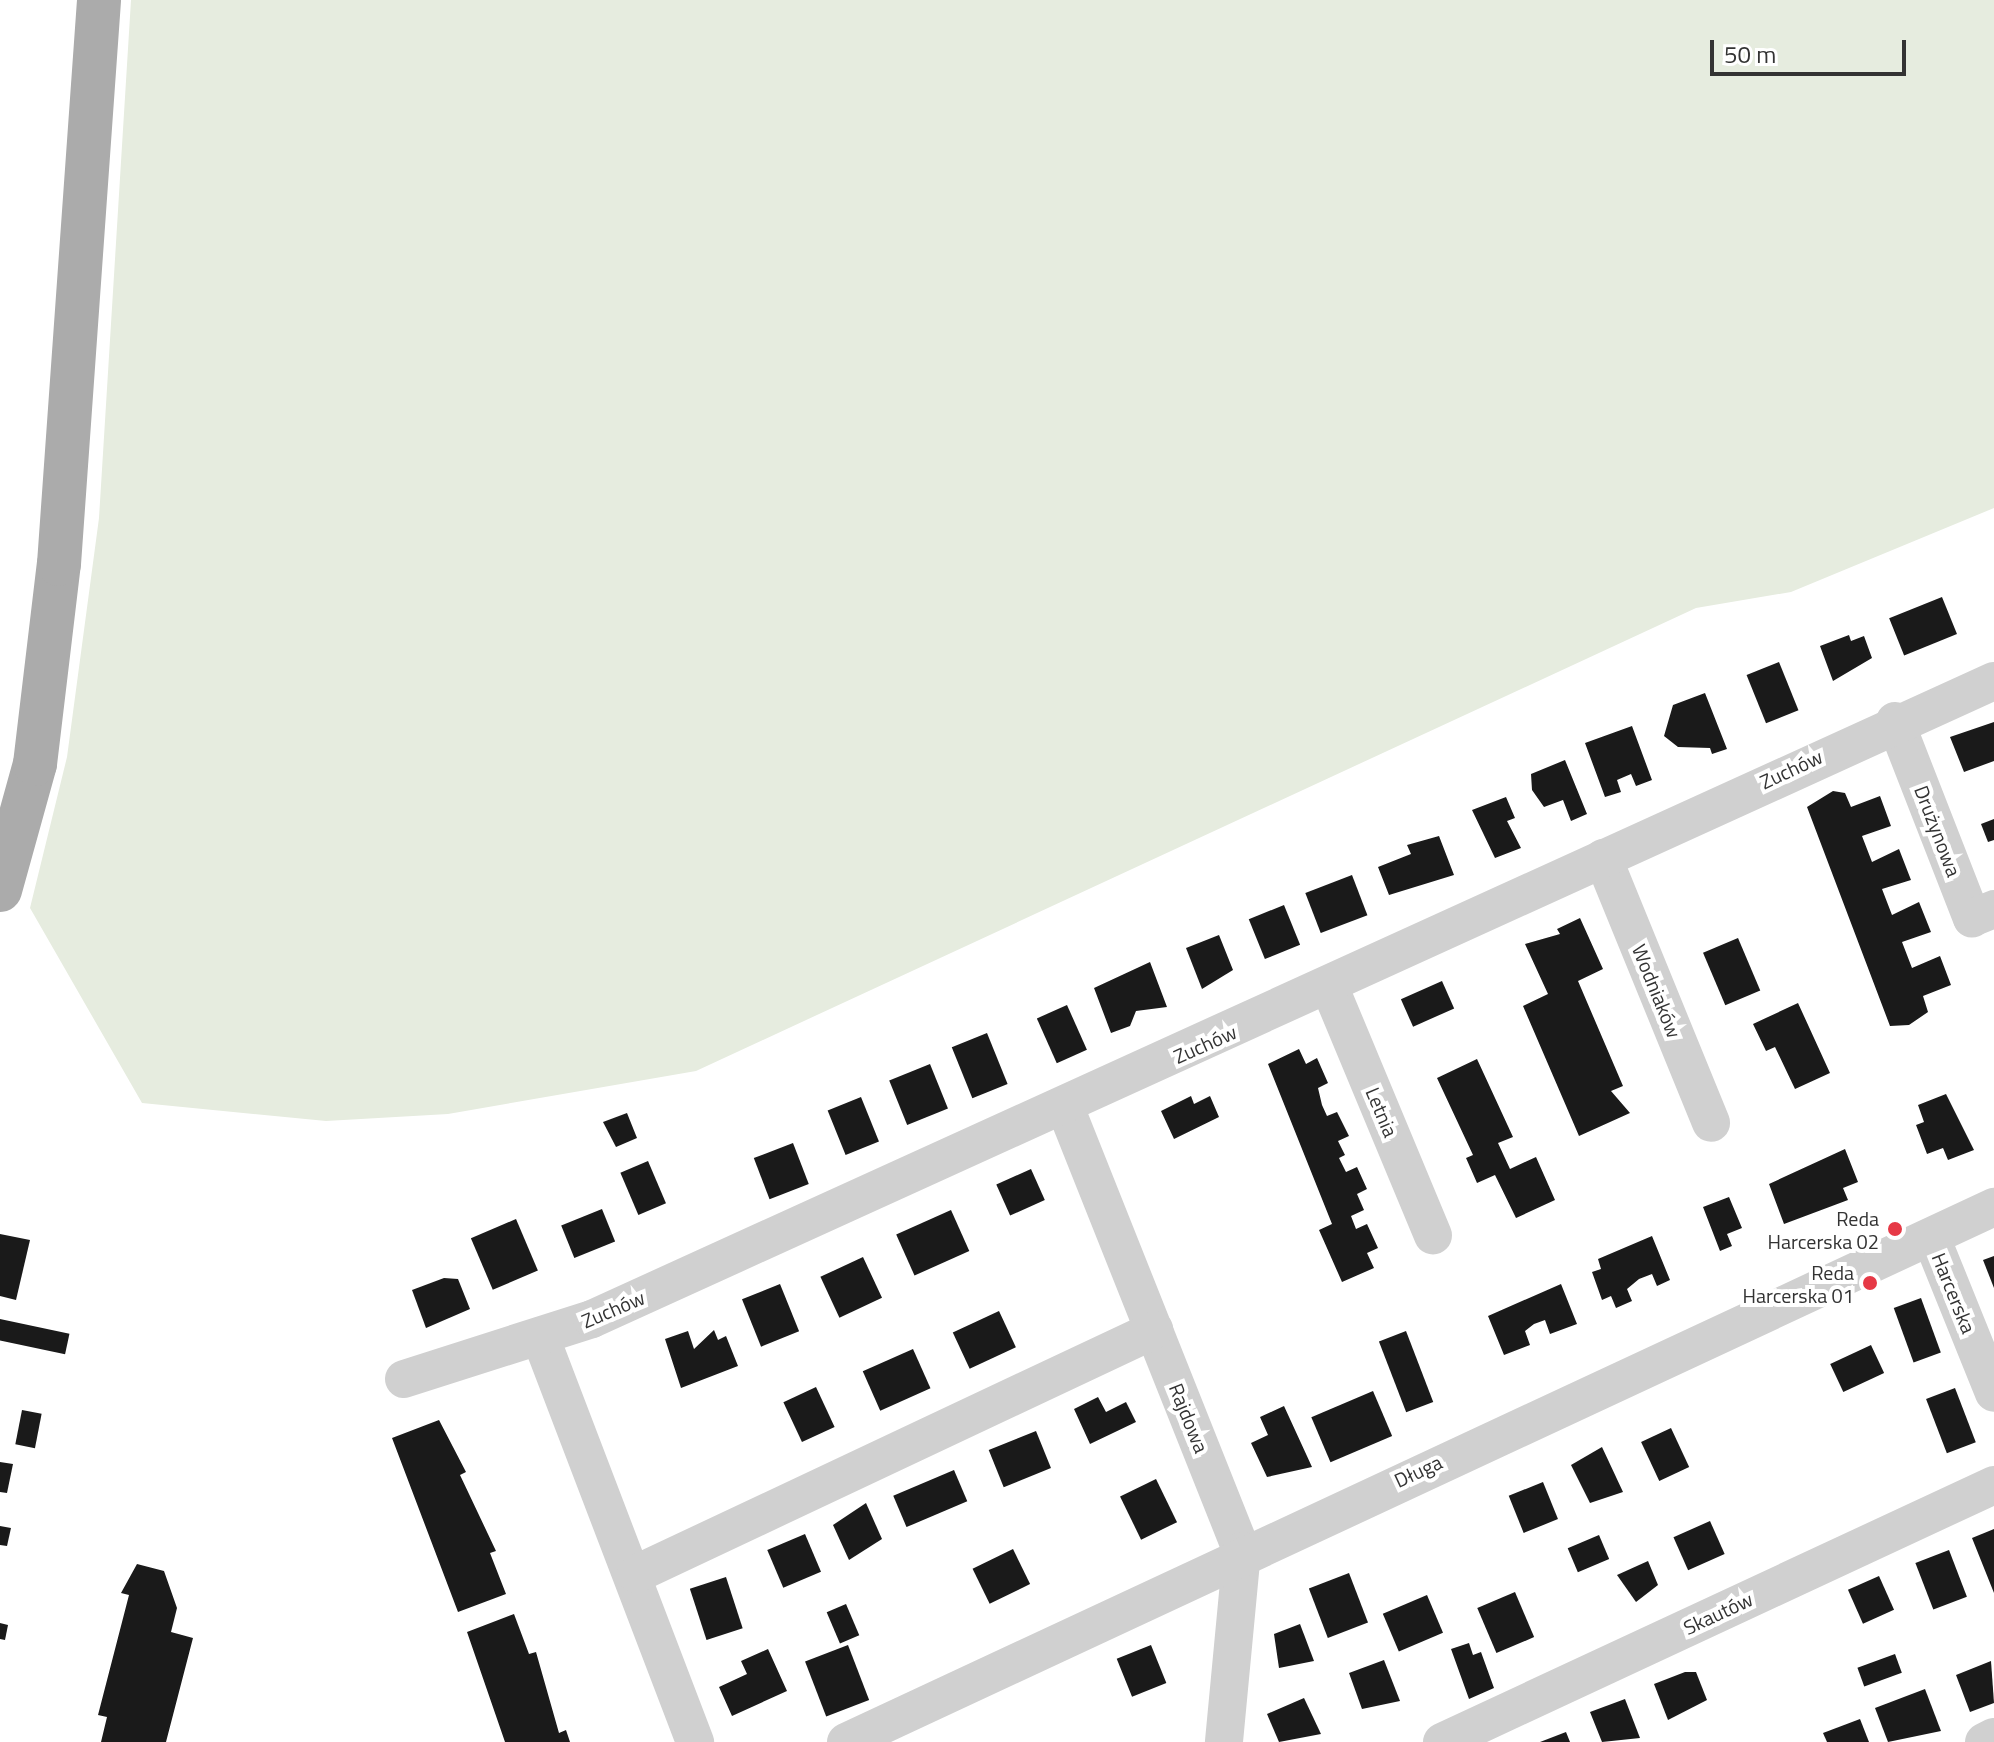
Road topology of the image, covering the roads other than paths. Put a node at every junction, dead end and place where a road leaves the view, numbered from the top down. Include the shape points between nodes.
1 (77, 0) edge
2 (99, 0) edge
3 (1994, 681) edge
4 (1895, 721) junction
5 (0, 845) edge
6 (1603, 858) junction
7 (0, 890) edge
8 (1994, 909) edge
9 (1330, 988) junction
10 (1065, 1107) junction
11 (1711, 1123) dead end
12 (1994, 1207) edge
13 (1433, 1235) dead end
14 (1931, 1237) junction
15 (1154, 1330) junction
16 (540, 1336) junction
17 (404, 1379) dead end
18 (1994, 1393) edge
19 (1994, 1485) edge
20 (1242, 1551) junction
21 (636, 1574) junction
22 (1994, 1737) edge
23 (695, 1742) edge
24 (846, 1742) edge
25 (1224, 1742) edge
26 (1442, 1742) edge
27 (1984, 1742) edge

1 - 5 main road via 34,597
2 - 7 main road via 59,564 35,764
3 - 4 street, Zuchów
4 - 6 street, Zuchów
4 - 8 street, Drużynowa via 1972,918
6 - 9 street, Zuchów
6 - 11 street, Wodniaków
9 - 10 street, Zuchów
9 - 13 street, Letnia
10 - 15 street, Rajdowa
10 - 16 street, Zuchów
12 - 14 street, Długa
14 - 18 street, Harcerska
14 - 20 street, Długa
15 - 20 street, Rajdowa
15 - 21 street
16 - 17 street, Zuchów
16 - 21 street
19 - 26 street, Skautów
20 - 24 street, Długa
20 - 25 street, Rajdowa
21 - 23 street
22 - 27 street

